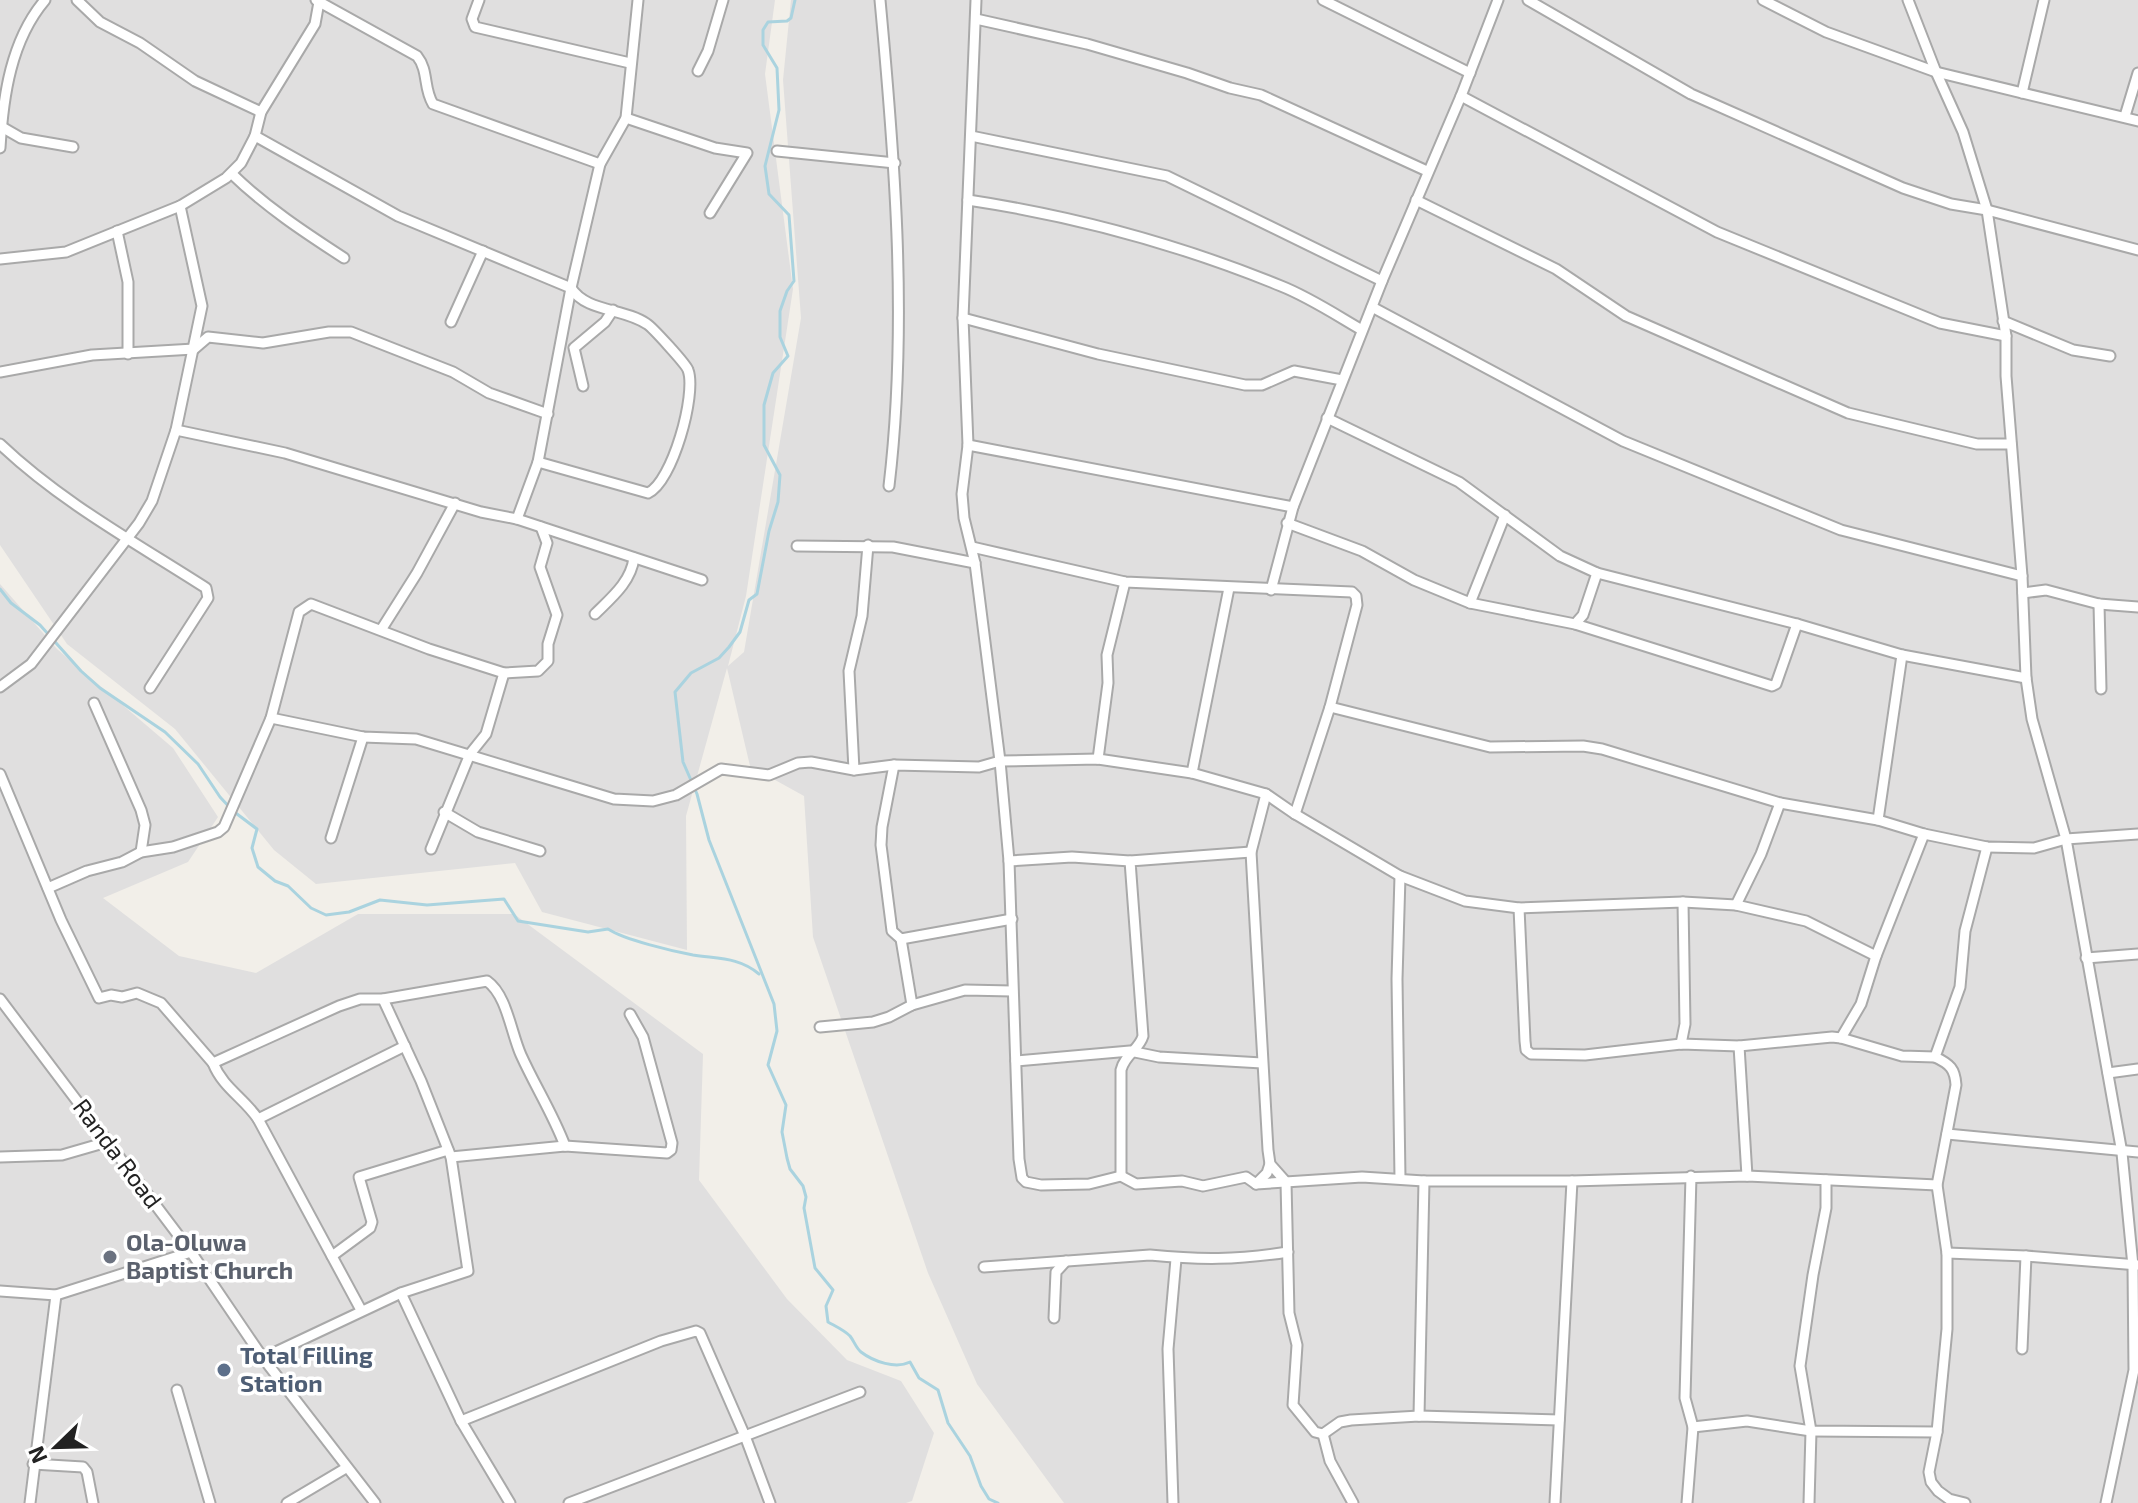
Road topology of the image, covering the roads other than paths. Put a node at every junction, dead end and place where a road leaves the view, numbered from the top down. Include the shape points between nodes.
1 (45, 0) edge
2 (77, 0) edge
3 (479, 0) edge
4 (638, 0) edge
5 (723, 0) edge
6 (880, 0) edge
7 (976, 0) edge
8 (1323, 0) edge
9 (1498, 0) edge
10 (1528, 0) edge
11 (1763, 0) edge
12 (1908, 0) edge
13 (2044, 0) edge
14 (318, 1) edge
15 (976, 19) junction
16 (630, 63) junction
17 (698, 71) dead end
18 (1936, 72) junction
19 (1470, 73) junction
20 (2138, 73) edge
21 (2022, 93) junction
22 (1461, 96) junction
23 (261, 112) junction
24 (2125, 116) junction
25 (626, 118) junction
26 (2138, 121) edge
27 (1, 126) edge
28 (255, 136) junction
29 (971, 136) junction
30 (73, 147) dead end
31 (0, 148) edge
32 (777, 151) dead end
33 (895, 163) junction
34 (600, 164) junction
35 (1427, 171) junction
36 (232, 174) junction
37 (968, 200) junction
38 (1416, 200) junction
39 (180, 206) junction
40 (1987, 210) junction
41 (710, 213) dead end
42 (117, 231) junction
43 (2138, 250) edge
44 (483, 251) junction
45 (344, 258) dead end
46 (0, 259) edge
47 (1382, 281) junction
48 (571, 288) junction
49 (1372, 307) junction
50 (613, 310) junction
51 (963, 318) junction
52 (2003, 321) junction
53 (451, 322) dead end
54 (1362, 330) junction
55 (2006, 336) junction
56 (194, 349) junction
57 (128, 354) junction
58 (2110, 356) dead end
59 (0, 372) edge
60 (1342, 380) junction
61 (583, 386) dead end
62 (548, 414) junction
63 (1327, 418) junction
64 (176, 430) junction
65 (0, 444) edge
66 (2011, 444) junction
67 (968, 445) junction
68 (538, 462) junction
69 (889, 486) dead end
70 (455, 503) junction
71 (1293, 507) junction
72 (1505, 515) junction
73 (517, 519) junction
74 (1287, 523) junction
75 (541, 527) junction
76 (126, 538) junction
77 (868, 545) junction
78 (797, 546) dead end
79 (972, 547) junction
80 (634, 558) junction
81 (975, 563) junction
82 (1597, 573) junction
83 (2022, 576) junction
84 (702, 580) dead end
85 (1125, 582) junction
86 (1229, 588) junction
87 (1271, 590) junction
88 (2023, 593) junction
89 (1470, 603) junction
90 (2099, 604) junction
91 (2138, 607) edge
92 (595, 614) dead end
93 (1583, 615) junction
94 (1575, 624) junction
95 (1797, 624) junction
96 (1591, 629) junction
97 (381, 630) junction
98 (1902, 655) junction
99 (504, 673) junction
100 (2026, 678) junction
101 (0, 687) edge
102 (150, 688) dead end
103 (2101, 689) dead end
104 (94, 703) dead end
105 (1330, 707) junction
106 (271, 718) junction
107 (363, 737) junction
108 (470, 754) junction
109 (1098, 759) junction
110 (1000, 761) junction
111 (894, 765) junction
112 (854, 770) junction
113 (1192, 773) junction
114 (0, 774) edge
115 (1266, 794) junction
116 (1780, 803) junction
117 (444, 812) junction
118 (1295, 814) junction
119 (1878, 820) junction
120 (1924, 834) junction
121 (2138, 834) edge
122 (331, 838) dead end
123 (2066, 839) junction
124 (1987, 847) junction
125 (431, 849) dead end
126 (540, 851) dead end
127 (141, 852) junction
128 (1251, 852) junction
129 (1009, 861) junction
130 (1130, 861) junction
131 (1400, 876) junction
132 (48, 888) junction
133 (1683, 902) junction
134 (1736, 905) junction
135 (1519, 908) junction
136 (1012, 919) junction
137 (901, 939) junction
138 (2138, 954) edge
139 (1876, 956) junction
140 (2086, 958) junction
141 (1012, 991) junction
142 (0, 999) edge
143 (383, 999) junction
144 (912, 1005) junction
145 (630, 1014) dead end
146 (820, 1027) dead end
147 (1841, 1038) junction
148 (1681, 1044) junction
149 (405, 1046) junction
150 (1739, 1046) junction
151 (1130, 1051) junction
152 (1935, 1057) junction
153 (1016, 1061) junction
154 (213, 1063) junction
155 (1262, 1063) junction
156 (2138, 1069) edge
157 (2108, 1073) junction
158 (258, 1119) junction
159 (1947, 1134) junction
160 (107, 1142) junction
161 (565, 1146) junction
162 (2138, 1152) edge
163 (449, 1153) junction
164 (2122, 1153) junction
165 (0, 1157) edge
166 (1270, 1164) junction
167 (1121, 1176) junction
168 (1691, 1176) junction
169 (1747, 1176) junction
170 (1400, 1178) junction
171 (1826, 1180) junction
172 (1424, 1181) junction
173 (1572, 1181) junction
174 (1286, 1182) junction
175 (1256, 1184) junction
176 (1937, 1185) junction
177 (191, 1252) junction
178 (1288, 1252) junction
179 (1947, 1253) junction
180 (332, 1256) junction
181 (2026, 1256) junction
182 (1176, 1259) junction
183 (1066, 1261) junction
184 (2136, 1266) edge
185 (984, 1267) dead end
186 (0, 1291) edge
187 (401, 1293) junction
188 (56, 1295) junction
189 (361, 1310) junction
190 (1054, 1318) dead end
191 (2022, 1349) dead end
192 (263, 1358) junction
193 (2136, 1370) edge
194 (177, 1390) dead end
195 (860, 1392) dead end
196 (1419, 1416) junction
197 (1559, 1420) junction
198 (461, 1421) junction
199 (1693, 1427) junction
200 (1811, 1431) junction
201 (1937, 1432) junction
202 (1323, 1434) junction
203 (745, 1436) junction
204 (33, 1464) junction
205 (346, 1468) junction
206 (30, 1503) edge
207 (93, 1503) edge
208 (210, 1503) edge
209 (287, 1503) edge
210 (375, 1503) edge
211 (510, 1503) edge
212 (569, 1503) edge
213 (770, 1503) edge
214 (1173, 1503) edge
215 (1353, 1503) edge
216 (1555, 1503) edge
217 (1687, 1503) edge
218 (1809, 1503) edge
219 (1965, 1503) edge
220 (2106, 1503) edge

1 - 27 street via 16,49
2 - 23 street via 100,22 195,81
3 - 16 street via 472,19 475,27
4 - 16 street
5 - 17 street
6 - 33 street
7 - 15 street
8 - 19 street
9 - 19 street
10 - 40 street via 1691,94 1929,198
11 - 18 street via 1826,32
12 - 18 street
13 - 21 street
14 - 23 street via 315,24
14 - 34 street via 417,56 425,66 433,104
15 - 29 street
15 - 35 street via 1087,44 1261,95
16 - 25 street
18 - 21 street
18 - 40 street via 1963,132
19 - 22 street
20 - 24 street
21 - 24 street
22 - 35 street
22 - 55 street via 1717,232 1940,323
23 - 28 street
24 - 26 street
25 - 34 street
25 - 41 street via 715,148 747,153
27 - 30 street via 21,138
27 - 31 street
28 - 36 street
28 - 44 street via 398,216
29 - 37 street
29 - 47 street via 1167,176
32 - 33 street
33 - 69 street via 899,374
34 - 48 street
35 - 38 street
36 - 39 street
36 - 45 street via 285,220
37 - 51 street
37 - 54 street via 1042,211 1196,255 1284,287
38 - 47 street
38 - 66 street via 1556,269 1626,316 1848,413 1977,444
39 - 42 street
39 - 56 street via 201,294
40 - 43 street
40 - 52 street
42 - 46 street via 66,252
42 - 57 street via 128,282
44 - 48 street
44 - 53 street
47 - 49 street
48 - 50 street via 578,299
48 - 62 street
49 - 54 street
49 - 83 street via 1655,455 1841,530
50 - 61 street via 574,348
50 - 68 street via 647,324 689,373 687,411 661,484 648,493
51 - 60 street via 1245,385 1262,385 1294,371
51 - 67 street
52 - 55 street
52 - 58 street via 2073,350
54 - 60 street
55 - 66 street
56 - 57 street
56 - 62 street via 208,337 263,343 351,332
56 - 64 street
57 - 59 street via 92,355
60 - 63 street
62 - 68 street
63 - 71 street
63 - 72 street via 1459,482
64 - 70 street via 285,453
64 - 76 street via 152,501
65 - 76 street via 24,467
66 - 83 street
67 - 71 street
67 - 79 street via 962,494
68 - 73 street
70 - 73 street
70 - 97 street
71 - 74 street
72 - 82 street via 1560,556
72 - 89 street
73 - 75 street
74 - 87 street
74 - 89 street via 1362,551
75 - 80 street
75 - 99 street via 547,543 540,567 557,615 548,661 538,671
76 - 101 street via 31,664
76 - 102 street via 208,592
77 - 78 street
77 - 81 street
77 - 112 street via 862,616 849,671
79 - 81 street
79 - 85 street
80 - 84 street
80 - 92 street via 625,582
81 - 110 street
82 - 93 street
82 - 95 street
83 - 88 street
85 - 86 street
85 - 109 street via 1107,655
86 - 87 street
86 - 113 street
87 - 105 street via 1356,596
88 - 90 street via 2046,590
88 - 100 street
89 - 94 street
90 - 91 street
90 - 103 street
93 - 94 street
93 - 96 street
94 - 96 street
95 - 96 street via 1772,686
95 - 98 street
97 - 99 street
97 - 106 street via 311,604 304,607
98 - 100 street
98 - 119 street
99 - 108 street via 486,734
100 - 123 street via 2032,719
104 - 127 street via 141,810
105 - 116 street via 1490,747 1602,749
105 - 118 street
106 - 107 street
106 - 127 street via 224,827 173,847
107 - 108 street via 416,739
107 - 122 street
108 - 112 street via 604,797 653,801 676,795 721,769 769,775 811,762
108 - 117 street
109 - 110 street
109 - 113 street
110 - 111 street via 979,767
110 - 129 street
111 - 112 street
111 - 137 street via 881,845 892,931
113 - 115 street
114 - 132 street
115 - 118 street
115 - 128 street
116 - 119 street
116 - 134 street
117 - 125 street
117 - 126 street via 478,832
118 - 131 street
119 - 120 street
120 - 124 street
120 - 139 street
121 - 123 street
123 - 124 street via 2034,848
123 - 140 street
124 - 152 street via 1965,931 1960,987
127 - 132 street
128 - 130 street
128 - 155 street
129 - 130 street
129 - 136 street
130 - 151 street via 1143,1036
131 - 135 street via 1465,901
131 - 170 street
132 - 154 street via 99,998 137,993 161,1003
133 - 134 street
133 - 135 street
133 - 148 street
134 - 139 street via 1806,921
135 - 148 street via 1526,1050 1585,1055
136 - 137 street
136 - 141 street
137 - 144 street
138 - 140 street
139 - 147 street via 1861,1004
140 - 157 street
141 - 144 street via 965,990
141 - 153 street
142 - 160 street, Randa Road
143 - 149 street
143 - 154 street via 339,1006
143 - 161 street via 487,981 494,986
144 - 146 street via 873,1022
145 - 161 street via 643,1037 671,1150
147 - 150 street
147 - 152 street via 1902,1056
148 - 150 street
149 - 158 street
149 - 163 street
150 - 169 street
151 - 153 street
151 - 155 street
151 - 167 street via 1119,1085
152 - 159 street via 1955,1072
153 - 167 street via 1022,1178 1041,1185 1089,1184
154 - 158 street via 221,1081
155 - 166 street
156 - 157 street
157 - 164 street
158 - 180 street
159 - 164 street
159 - 176 street
160 - 165 street via 62,1155
160 - 177 street, Randa Road
161 - 163 street
162 - 164 street
163 - 180 street via 359,1177 370,1228
163 - 187 street via 468,1271
164 - 184 street
166 - 174 street
166 - 175 street
167 - 175 street via 1143,1184 1182,1181 1203,1186 1246,1177
168 - 169 street
168 - 173 street
168 - 199 street via 1685,1398
169 - 171 street
170 - 172 street
170 - 174 street
171 - 176 street
171 - 200 street via 1800,1366
172 - 173 street
172 - 196 street
173 - 197 street
174 - 175 street
174 - 178 street
176 - 179 street
177 - 188 street
177 - 192 street, Randa Road
178 - 182 street via 1236,1260
178 - 202 street via 1289,1313 1297,1345 1293,1405 1315,1432
179 - 181 street
179 - 201 street via 1947,1329
180 - 189 street
181 - 184 street
181 - 191 street
182 - 183 street via 1150,1255
182 - 214 street via 1168,1349
183 - 185 street
183 - 190 street via 1056,1272
184 - 193 street
186 - 188 street
187 - 189 street
187 - 198 street
188 - 204 street
189 - 192 street
192 - 205 street, Randa Road
193 - 220 street
194 - 208 street
195 - 203 street
196 - 197 street
196 - 202 street via 1340,1422
197 - 216 street
198 - 203 street via 696,1331
198 - 211 street
199 - 200 street via 1760,1421
199 - 217 street
200 - 201 street
200 - 218 street
201 - 219 street via 1931,1482 1949,1499
202 - 215 street via 1330,1461
203 - 212 street
203 - 213 street
204 - 206 street
204 - 207 street via 83,1467
205 - 209 street
205 - 210 street, Randa Road

